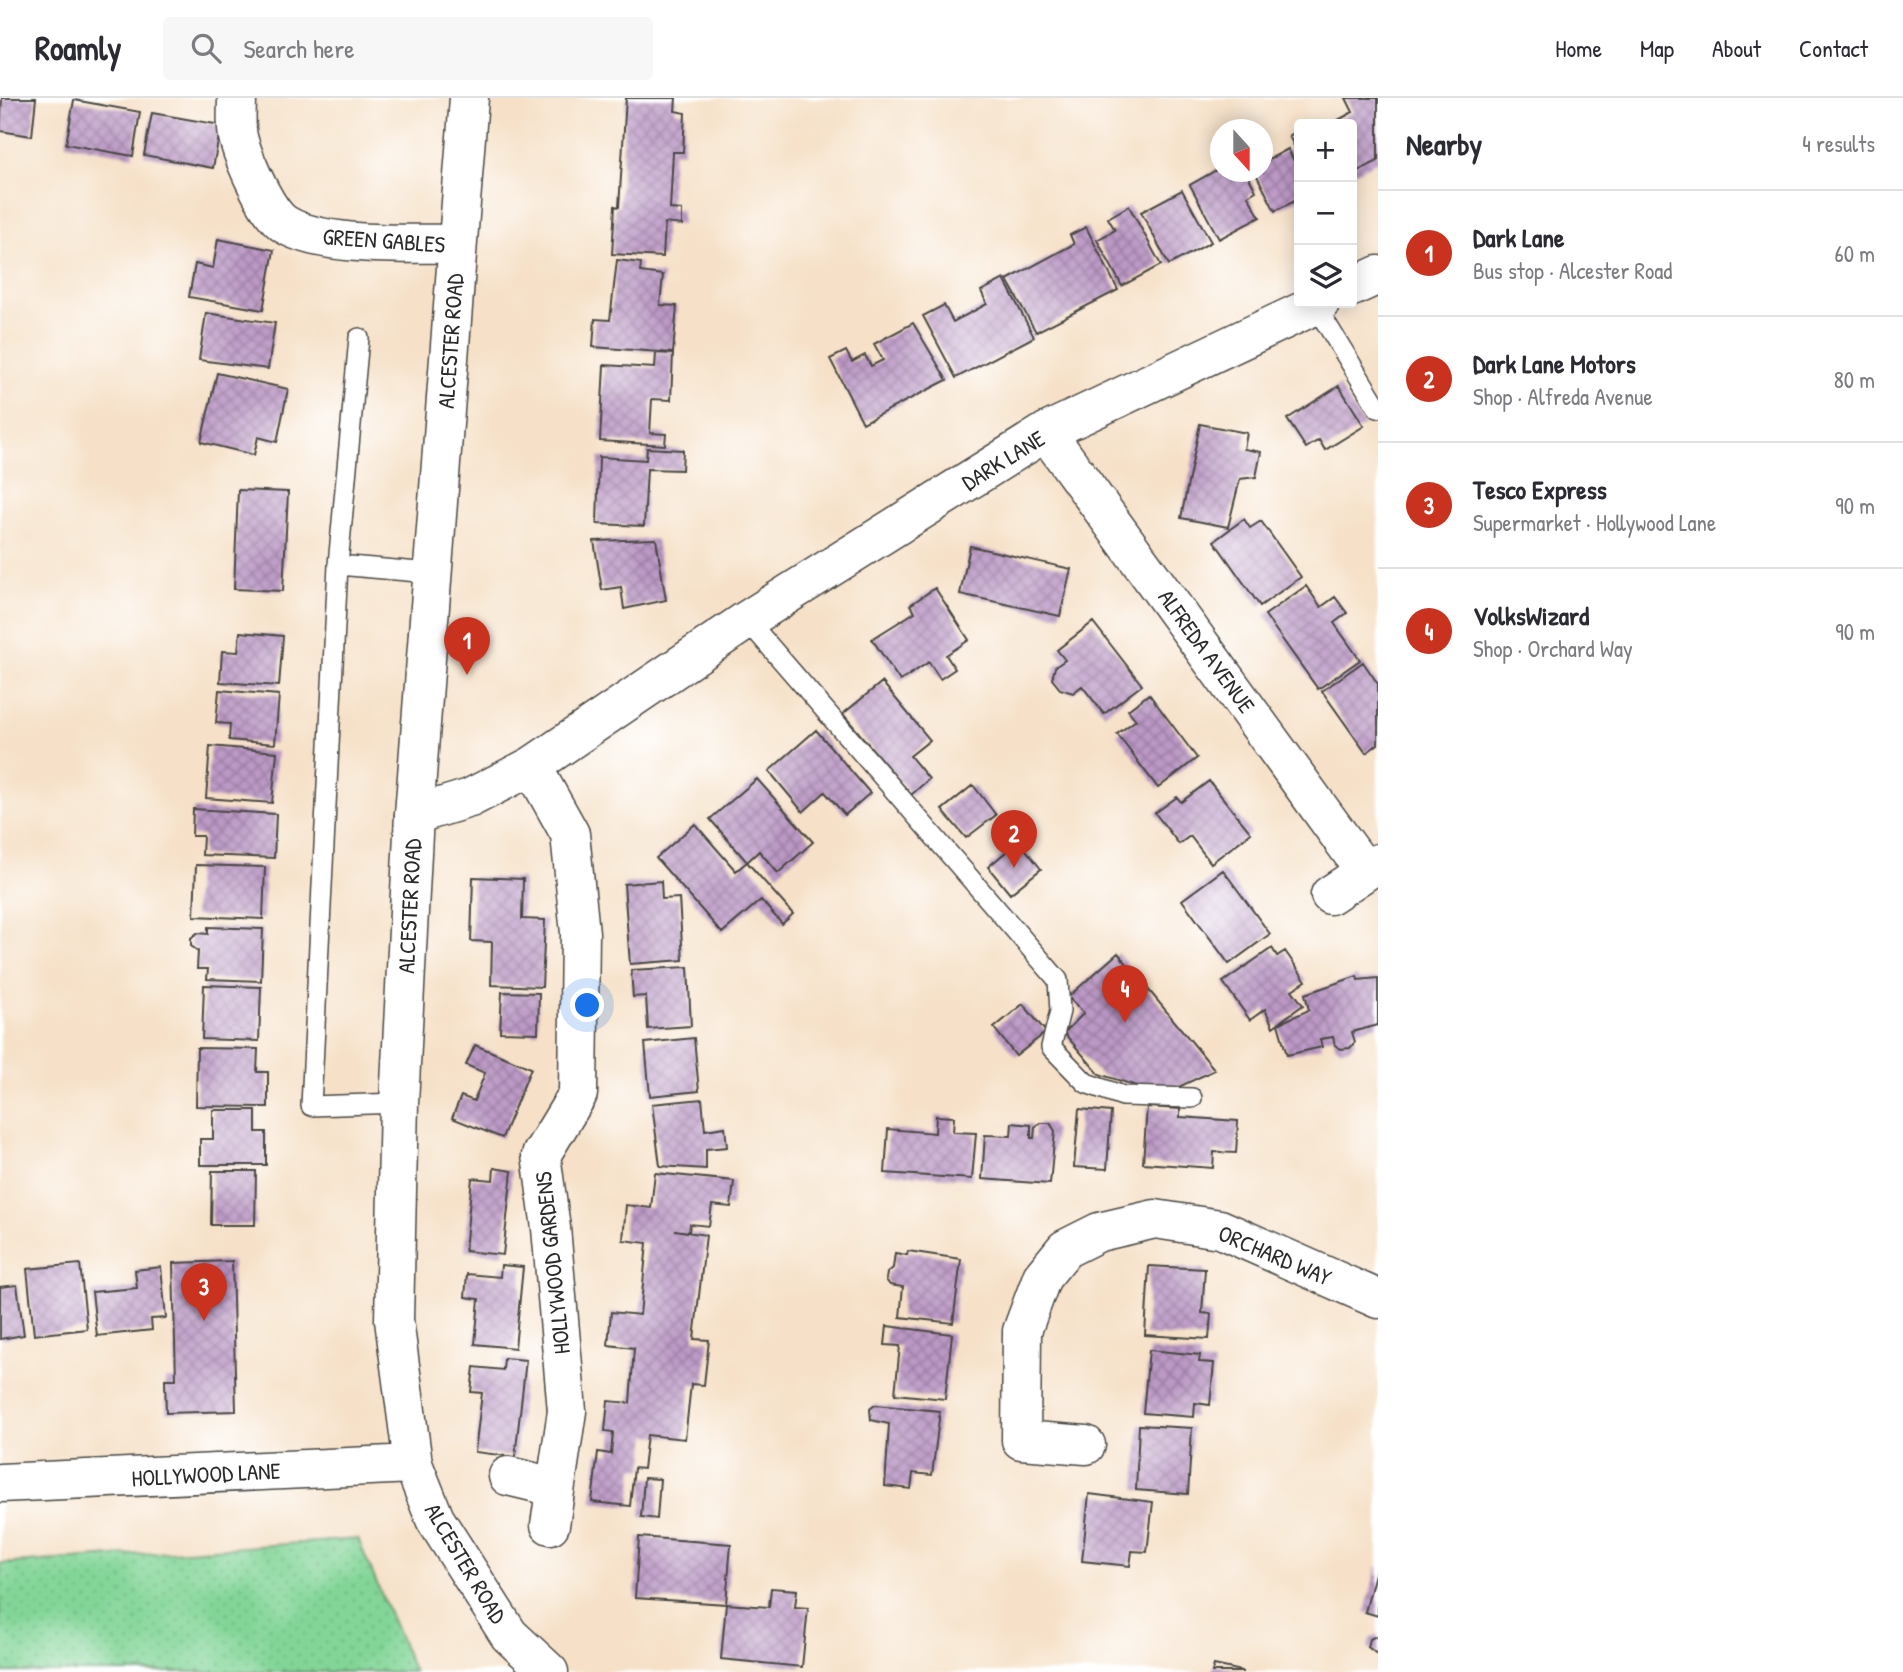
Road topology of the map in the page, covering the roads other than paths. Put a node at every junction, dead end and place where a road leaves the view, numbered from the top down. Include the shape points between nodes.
1 (237, 98) edge
2 (469, 98) edge
3 (457, 244) junction
4 (1378, 275) edge
5 (1357, 285) edge
6 (1309, 308) edge
7 (1319, 308) edge
8 (359, 338) dead end
9 (1378, 408) edge
10 (1046, 432) junction
11 (338, 565) junction
12 (430, 573) junction
13 (747, 620) junction
14 (532, 766) junction
15 (414, 815) junction
16 (1371, 867) edge
17 (1330, 895) dead end
18 (1192, 1098) dead end
19 (399, 1103) junction
20 (1378, 1299) edge
21 (1086, 1446) dead end
22 (413, 1464) junction
23 (508, 1476) dead end
24 (0, 1483) edge
25 (554, 1486) junction
26 (550, 1525) dead end
27 (549, 1672) edge

1 - 3 street, GREEN GABLES via 238,140 268,207 284,224 306,234 367,242
2 - 3 street, ALCESTER ROAD
3 - 12 street, ALCESTER ROAD
4 - 5 street
6 - 10 street, DARK LANE
7 - 9 lane
8 - 11 lane
10 - 13 street, DARK LANE
10 - 16 street, ALFREDA AVENUE
11 - 12 lane
11 - 19 lane via 311,1106
12 - 15 street, ALCESTER ROAD
13 - 14 street, DARK LANE
13 - 18 lane via 1058,979 1060,1011 1051,1047 1086,1083 1123,1096
14 - 15 street, DARK LANE via 470,798
14 - 25 street, HOLLYWOOD GARDENS via 570,834 580,933 578,1094 541,1155 567,1411
15 - 19 street, ALCESTER ROAD
16 - 17 street, ALFREDA AVENUE
19 - 22 street, ALCESTER ROAD via 394,1320
20 - 21 street, ORCHARD WAY via 1220,1229 1155,1219 1099,1232 1065,1249 1042,1277 1022,1331 1021,1440
22 - 24 street, HOLLYWOOD LANE
22 - 27 street, ALCESTER ROAD via 435,1519 509,1635
23 - 25 street
25 - 26 street, HOLLYWOOD GARDENS

